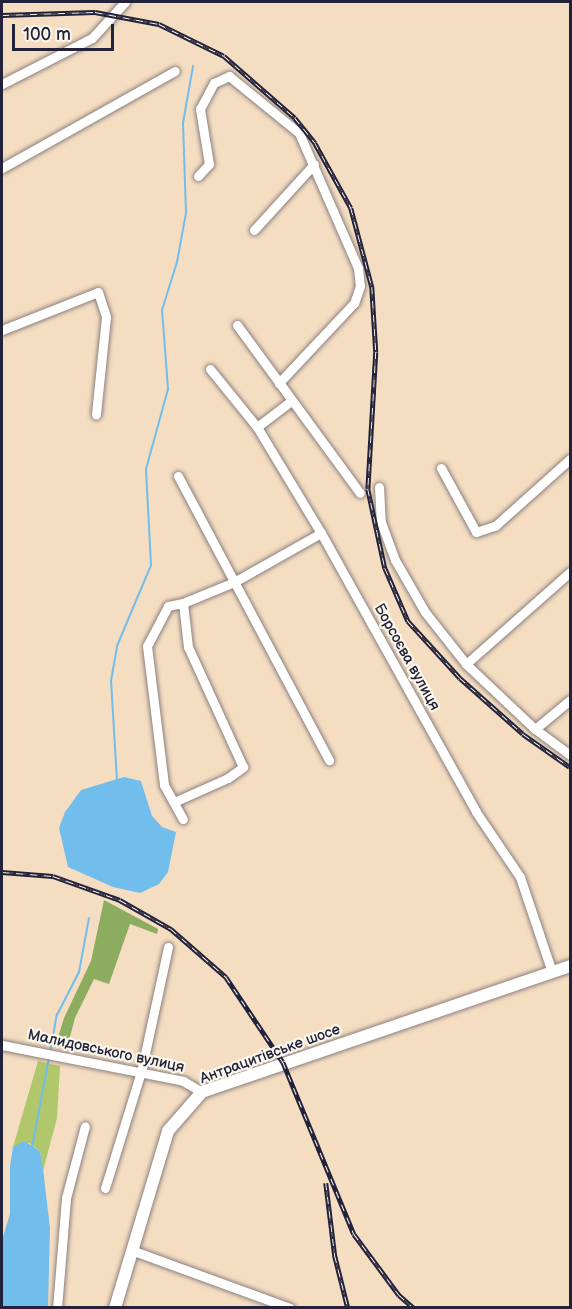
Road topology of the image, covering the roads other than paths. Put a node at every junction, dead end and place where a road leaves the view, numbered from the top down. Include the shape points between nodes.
1 (125, 2) edge
2 (176, 71) dead end
3 (2, 84) edge
4 (314, 164) junction
5 (2, 168) edge
6 (198, 176) dead end
7 (254, 230) dead end
8 (237, 325) dead end
9 (2, 330) edge
10 (210, 369) dead end
11 (279, 383) junction
12 (291, 400) junction
13 (96, 414) dead end
14 (257, 427) junction
15 (570, 459) edge
16 (441, 468) dead end
17 (178, 476) dead end
18 (379, 487) dead end
19 (360, 493) dead end
20 (321, 533) junction
21 (570, 573) edge
22 (234, 582) junction
23 (183, 603) junction
24 (466, 664) junction
25 (570, 700) edge
26 (535, 729) junction
27 (570, 755) edge
28 (328, 760) dead end
29 (174, 802) junction
30 (183, 819) dead end
31 (168, 947) dead end
32 (570, 966) edge
33 (552, 972) junction
34 (2, 1045) edge
35 (141, 1072) junction
36 (202, 1092) junction
37 (85, 1126) dead end
38 (105, 1188) dead end
39 (134, 1251) junction
40 (57, 1308) edge
41 (115, 1308) edge
42 (290, 1308) edge

1 - 3 street via 92,38
2 - 5 street
4 - 6 street via 299,133 229,76 214,83 200,108 208,164
4 - 7 street
4 - 11 street via 358,268 360,286 354,303
8 - 11 street
9 - 13 street via 98,292 106,317
10 - 14 street, Борсоєва вулиця
11 - 12 street
12 - 14 street
12 - 19 street
14 - 20 street, Борсоєва вулиця
15 - 16 street via 495,526 476,532
17 - 22 street
18 - 24 street via 381,522 395,560 425,612
20 - 22 street
20 - 33 street, Борсоєва вулиця via 476,812 520,877
21 - 24 street
22 - 23 street
22 - 28 street
23 - 29 street via 168,606 147,646 163,776
23 - 29 street via 181,612 188,646 243,767 228,778
24 - 26 street
25 - 26 street
26 - 27 street
29 - 30 street
31 - 35 street
32 - 33 main road, Антрацитівське шосе
33 - 36 main road, Антрацитівське шосе
34 - 35 street, Малидовського вулиця
35 - 36 street, Малидовського вулиця via 183,1081
35 - 38 street
36 - 39 main road, Антрацитівське шосе via 168,1131
37 - 40 street via 66,1198
39 - 41 main road, Антрацитівське шосе
39 - 42 street

